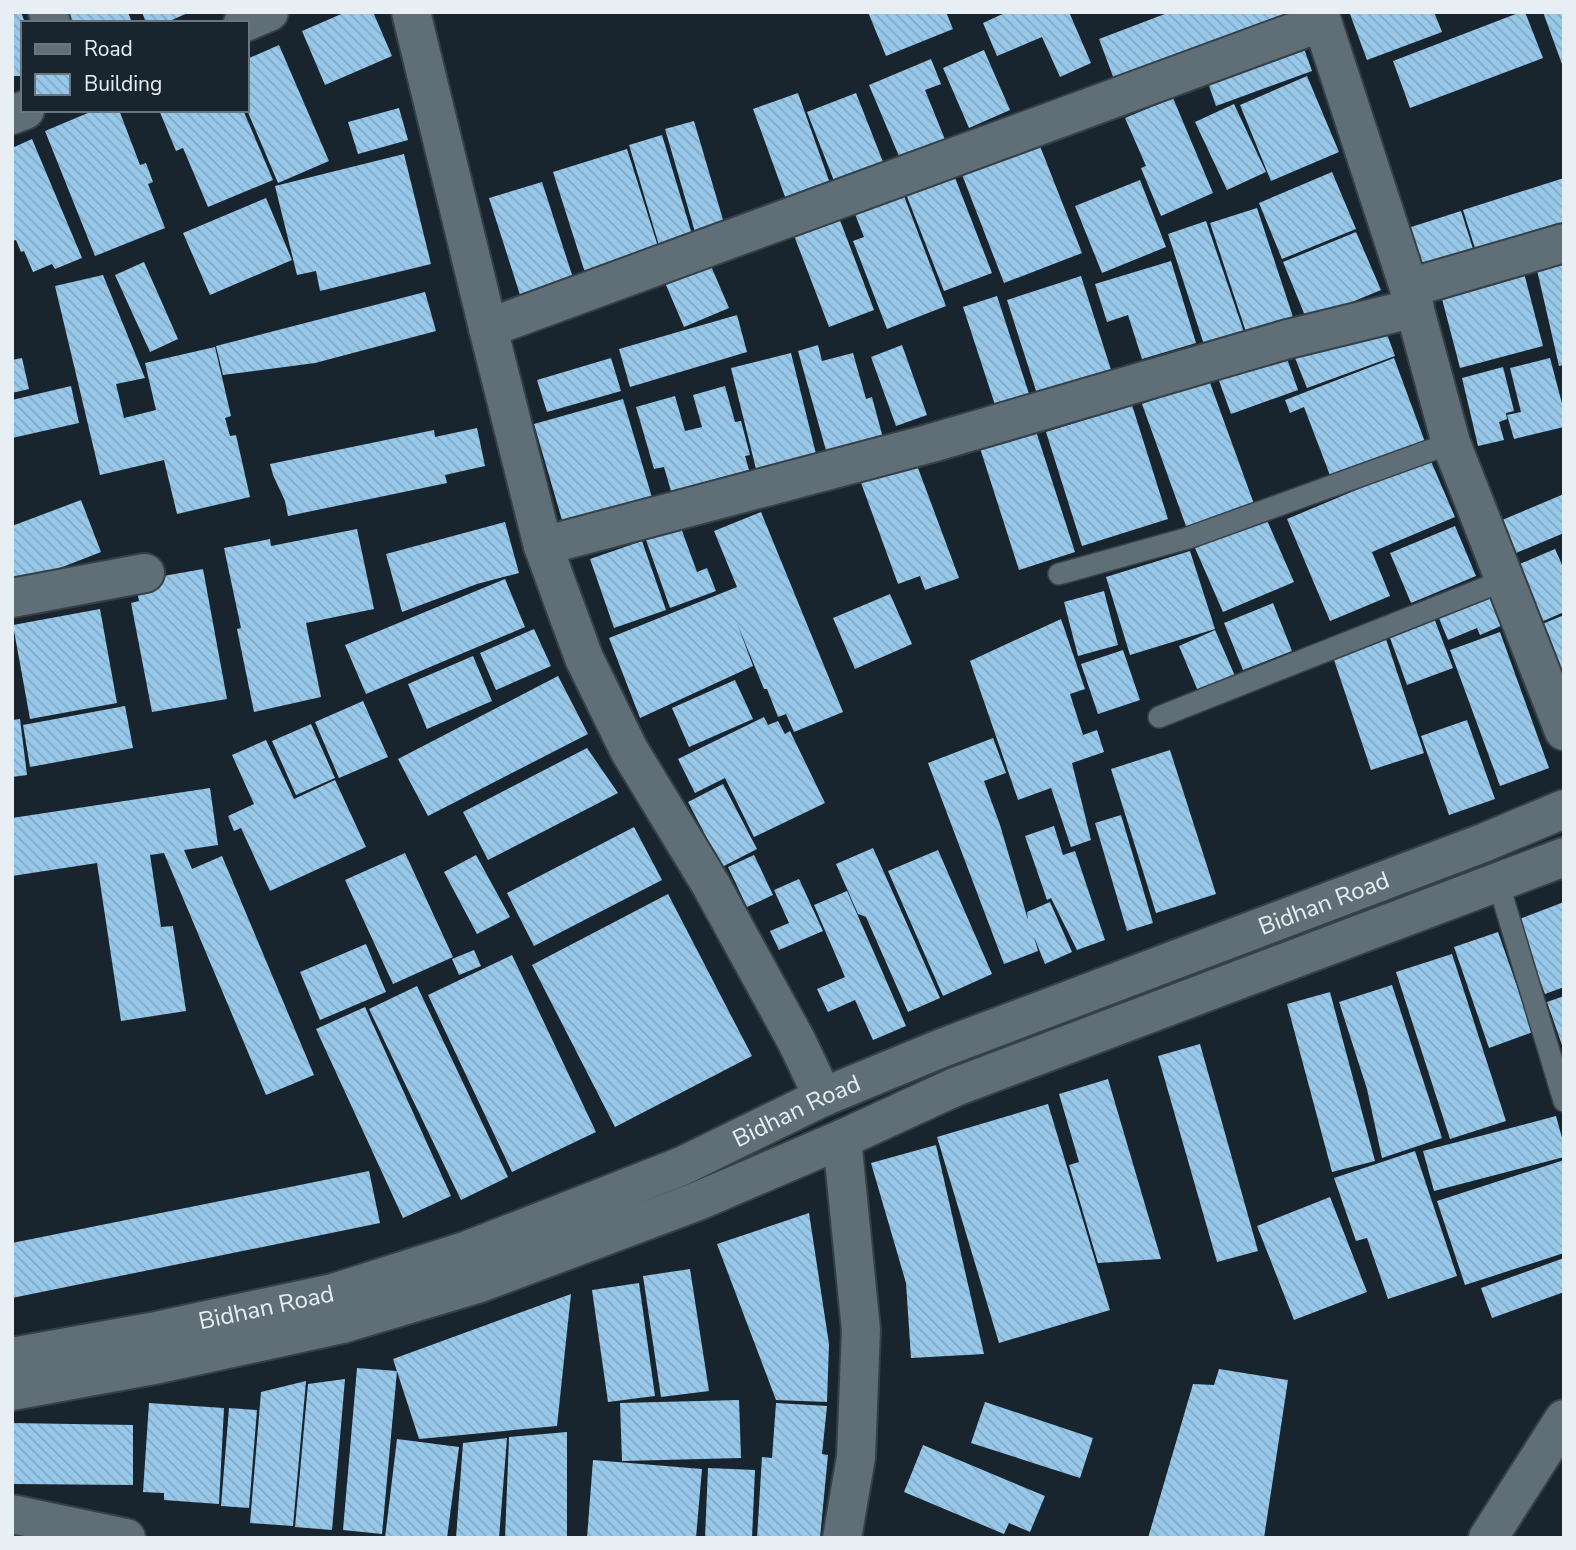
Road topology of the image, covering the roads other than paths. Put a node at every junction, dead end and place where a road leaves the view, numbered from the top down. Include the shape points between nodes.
1 (269, 12) edge
2 (411, 12) edge
3 (1320, 17) edge
4 (248, 21) edge
5 (1564, 243) edge
6 (1412, 298) junction
7 (488, 328) junction
8 (1451, 443) junction
9 (543, 546) junction
10 (145, 573) dead end
11 (1059, 574) dead end
12 (1505, 580) junction
13 (12, 598) edge
14 (1159, 717) dead end
15 (1564, 731) edge
16 (1564, 809) edge
17 (1564, 857) edge
18 (1498, 882) junction
19 (823, 1097) junction
20 (1564, 1101) edge
21 (842, 1139) junction
22 (12, 1357) edge
23 (12, 1391) edge
24 (1564, 1419) edge
25 (12, 1514) edge
26 (126, 1538) edge
27 (842, 1538) edge
28 (1488, 1538) edge

1 - 4 street
2 - 7 street
3 - 6 street
3 - 7 street
5 - 6 street
6 - 8 street
6 - 9 street via 928,444
7 - 9 street
8 - 11 lane via 1188,538
8 - 12 street
9 - 19 street via 584,658 629,750 711,885
10 - 13 street
12 - 14 lane
12 - 15 street
16 - 19 street, Bidhan Road
17 - 18 street, Bidhan Road
18 - 20 lane
18 - 21 street, Bidhan Road via 955,1087
19 - 21 street
19 - 22 street, Bidhan Road via 682,1166 468,1250 333,1293
21 - 23 street, Bidhan Road via 480,1283 342,1324
21 - 27 street via 861,1330 856,1457
24 - 28 street
25 - 26 street

